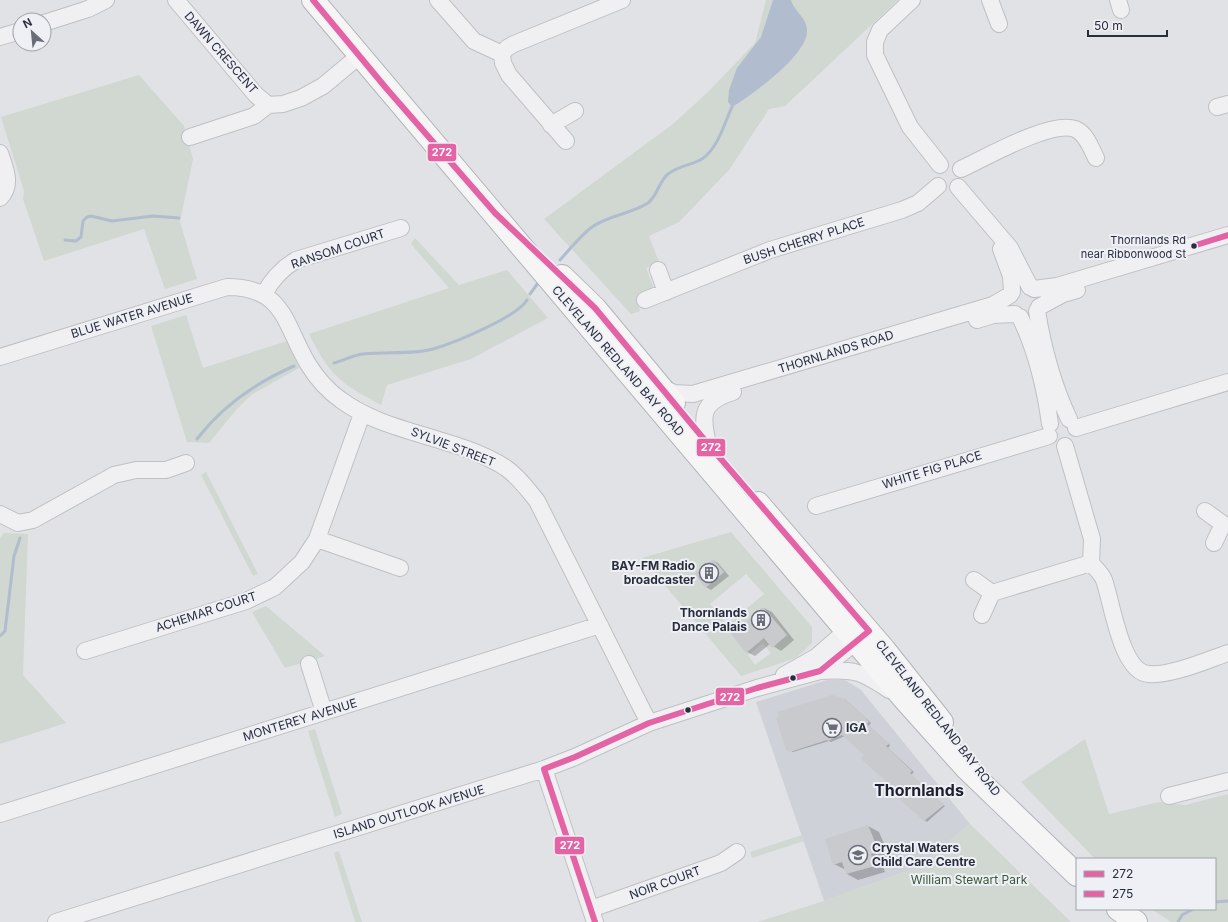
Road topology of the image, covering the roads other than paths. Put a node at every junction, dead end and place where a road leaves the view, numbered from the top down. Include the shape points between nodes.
1 (106, 0) edge
2 (176, 0) edge
3 (313, 0) edge
4 (438, 0) edge
5 (622, 0) edge
6 (912, 0) edge
7 (990, 0) edge
8 (52, 20) edge
9 (999, 24) dead end
10 (12, 33) edge
11 (0, 37) edge
12 (502, 54) junction
13 (359, 56) junction
14 (268, 105) junction
15 (575, 111) dead end
16 (551, 125) junction
17 (190, 137) dead end
18 (566, 142) dead end
19 (0, 153) edge
20 (1096, 158) dead end
21 (940, 165) junction
22 (961, 169) junction
23 (938, 186) junction
24 (958, 187) junction
25 (0, 198) edge
26 (495, 213) junction
27 (401, 228) dead end
28 (992, 228) junction
29 (1228, 235) edge
30 (1228, 245) edge
31 (658, 270) dead end
32 (1032, 288) junction
33 (666, 292) junction
34 (264, 294) junction
35 (1011, 294) junction
36 (645, 300) dead end
37 (595, 308) junction
38 (1038, 309) junction
39 (1017, 315) junction
40 (0, 357) edge
41 (636, 382) junction
42 (1228, 382) edge
43 (660, 386) junction
44 (362, 414) junction
45 (1073, 424) junction
46 (1049, 430) junction
47 (708, 444) junction
48 (1065, 446) junction
49 (186, 463) dead end
50 (816, 506) dead end
51 (1206, 511) dead end
52 (0, 514) edge
53 (1225, 523) edge
54 (317, 539) junction
55 (1214, 543) dead end
56 (1091, 563) junction
57 (400, 568) dead end
58 (974, 580) dead end
59 (992, 593) junction
60 (982, 614) dead end
61 (600, 625) junction
62 (857, 631) junction
63 (86, 651) dead end
64 (1228, 653) edge
65 (309, 664) dead end
66 (820, 671) junction
67 (757, 688) junction
68 (904, 699) junction
69 (324, 712) junction
70 (650, 723) junction
71 (544, 769) junction
72 (1228, 781) edge
73 (1169, 796) dead end
74 (1012, 813) junction
75 (0, 814) edge
76 (737, 852) dead end
77 (1076, 874) edge
78 (1119, 910) edge
79 (593, 915) edge
80 (56, 922) edge
81 (1136, 922) edge

1 - 8 street via 88,9
2 - 14 street, DAWN CRESCENT via 256,95
3 - 13 highway, CLEVELAND REDLAND BAY ROAD
4 - 12 street via 474,41
5 - 12 street via 514,44
6 - 21 street via 880,30 875,42 875,55 910,127
7 - 9 street
10 - 11 street
12 - 16 street via 509,75
13 - 14 street via 323,86 301,98 283,104
13 - 26 highway, CLEVELAND REDLAND BAY ROAD
14 - 17 street via 254,116
15 - 16 street
16 - 18 street
19 - 25 street via 8,177 6,192
20 - 22 street via 1084,136 1076,129 1064,127 1045,130
21 - 22 street via 949,162
21 - 23 street via 934,177
22 - 24 street via 963,179
23 - 24 street via 950,190
23 - 33 street, BUSH CHERRY PLACE via 918,203 902,210 770,250
24 - 28 street
26 - 37 highway, CLEVELAND REDLAND BAY ROAD
26 - 41 highway, CLEVELAND REDLAND BAY ROAD via 523,250
27 - 34 street, RANSOM COURT via 296,260 283,268
28 - 32 street via 1010,248
28 - 35 street via 1010,276
29 - 32 street, THORNLANDS ROAD via 1057,286
30 - 38 street, THORNLANDS ROAD via 1063,294
31 - 33 street
32 - 35 street, THORNLANDS ROAD via 1017,288
32 - 38 street via 1040,300
33 - 36 street, BUSH CHERRY PLACE
34 - 40 street, BLUE WATER AVENUE via 245,287 227,287
34 - 44 street, SYLVIE STREET via 283,312 308,364 323,384 340,400
35 - 39 street via 1011,309
35 - 43 street, THORNLANDS ROAD via 993,305 693,394 674,393
37 - 41 highway via 588,313 589,318 616,350
37 - 43 highway, CLEVELAND REDLAND BAY ROAD
38 - 39 street, THORNLANDS ROAD via 1029,316
38 - 45 street via 1041,333 1058,395
39 - 46 street via 1029,334 1047,398
39 - 47 street, THORNLANDS ROAD via 993,315 721,396 710,402 705,411 703,422
41 - 62 highway, CLEVELAND REDLAND BAY ROAD
42 - 45 street
43 - 47 highway, CLEVELAND REDLAND BAY ROAD
44 - 54 street, ACHEMAR COURT
44 - 61 street, SYLVIE STREET via 488,458 507,469 537,501
45 - 46 street via 1062,417 1056,419
45 - 48 street via 1074,439
46 - 48 street via 1055,444
46 - 50 street, WHITE FIG PLACE
47 - 62 highway, CLEVELAND REDLAND BAY ROAD
48 - 56 street via 1092,539
49 - 52 street via 166,470 136,470 114,475 33,520 18,523
51 - 53 street
53 - 55 street
54 - 57 street
54 - 63 street, ACHEMAR COURT via 302,562 289,575 275,587 256,597
56 - 59 street
56 - 64 street via 1103,578 1126,656 1136,669 1147,674 1163,674
58 - 59 street
59 - 60 street
61 - 69 street, MONTEREY AVENUE
61 - 70 street, SYLVIE STREET
62 - 66 street, ISLAND OUTLOOK AVENUE
62 - 67 street, ISLAND OUTLOOK AVENUE via 816,657
62 - 68 highway, CLEVELAND REDLAND BAY ROAD
62 - 74 highway, CLEVELAND REDLAND BAY ROAD via 915,687
65 - 69 street
66 - 67 street, ISLAND OUTLOOK AVENUE
66 - 68 street via 847,669 869,676
67 - 70 street, ISLAND OUTLOOK AVENUE
68 - 74 highway, CLEVELAND REDLAND BAY ROAD via 965,767
69 - 75 street, MONTEREY AVENUE
70 - 71 street, ISLAND OUTLOOK AVENUE
71 - 79 street
71 - 80 street, ISLAND OUTLOOK AVENUE
72 - 73 street via 1195,795
74 - 77 highway, CLEVELAND REDLAND BAY ROAD
76 - 79 street, NOIR COURT via 720,863
78 - 81 highway

